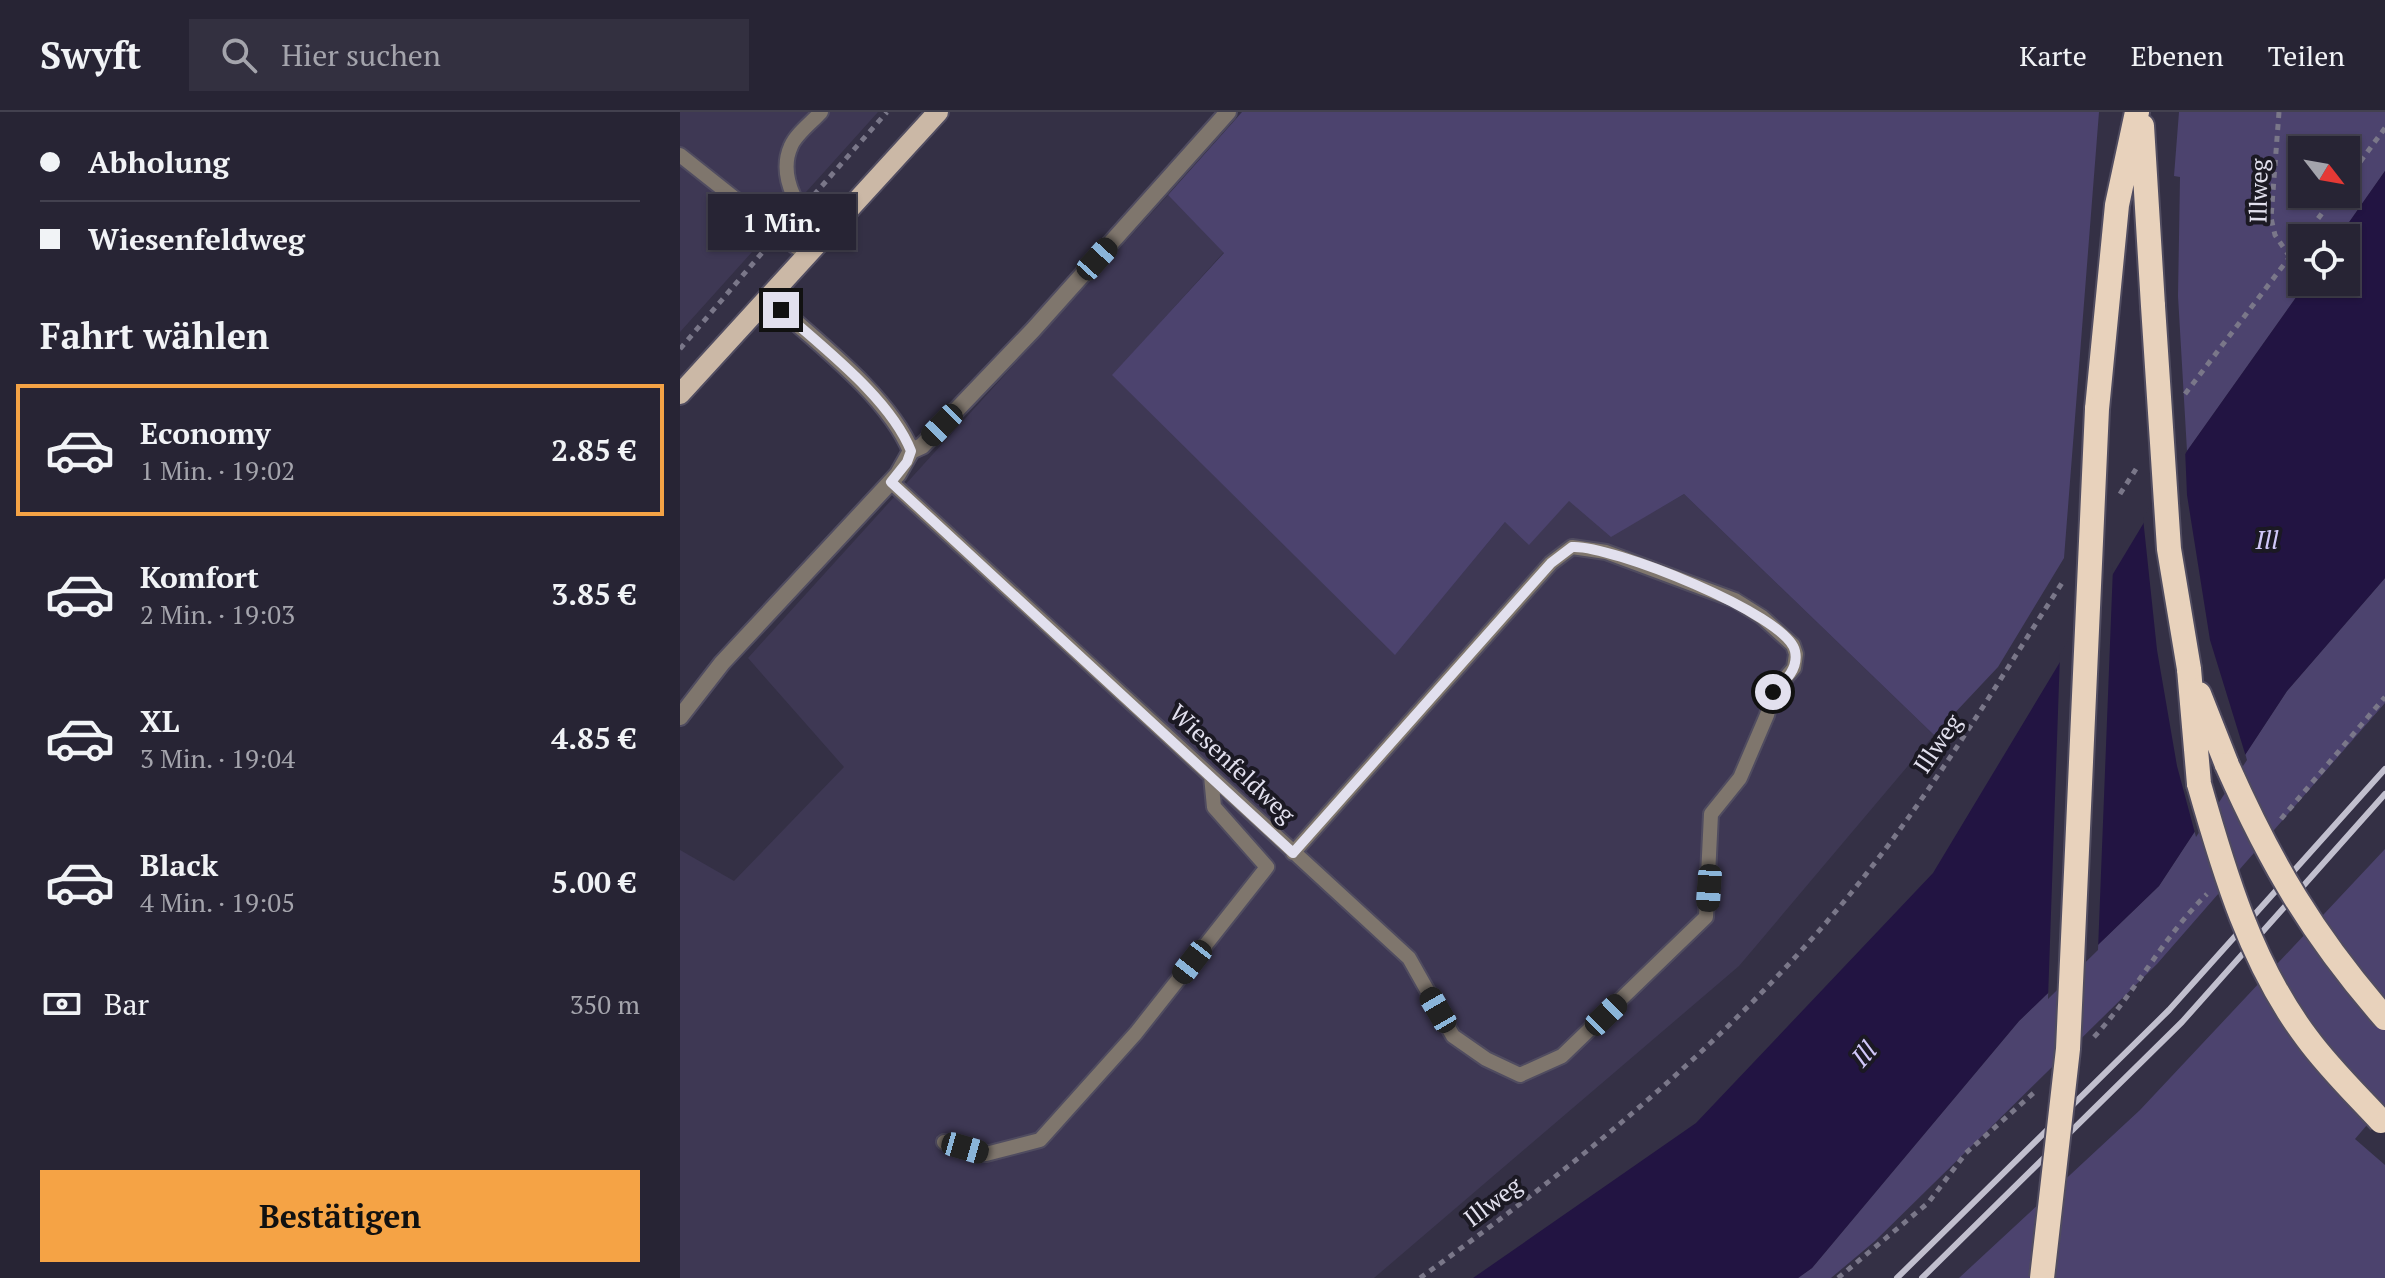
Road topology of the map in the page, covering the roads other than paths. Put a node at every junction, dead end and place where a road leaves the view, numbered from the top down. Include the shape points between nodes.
1 (821, 112) edge
2 (938, 112) edge
3 (1228, 112) edge
4 (2139, 112) edge
5 (680, 155) edge
6 (822, 238) junction
7 (806, 255) junction
8 (768, 298) junction
9 (680, 394) edge
10 (911, 451) junction
11 (891, 482) junction
12 (2189, 669) junction
13 (680, 717) edge
14 (1211, 776) junction
15 (1293, 853) junction
16 (2385, 1018) edge
17 (2383, 1123) edge
18 (944, 1142) dead end
19 (2042, 1278) edge

1 - 6 lane via 791,146 788,180 800,211
2 - 6 main road
3 - 10 street via 1033,330 922,446
4 - 12 highway, bridge via 2169,549
4 - 19 highway, bridge via 2117,205 2097,409 2068,1049
5 - 7 lane
6 - 7 main road
7 - 8 main road
8 - 9 main road
8 - 10 street via 877,401
10 - 11 street
11 - 13 street via 722,663
11 - 14 lane, Wiesenfeldweg
12 - 16 highway, bridge via 2262,845 2304,917
12 - 17 highway, bridge via 2199,784 2254,947 2306,1038
14 - 15 lane, Wiesenfeldweg
14 - 18 lane via 1214,807 1267,867 1136,1033 1040,1140 986,1154
15 - 15 lane, Wiesenfeldweg via 1409,958 1453,1036 1520,1075 1562,1056 1706,917 1711,814 1740,778 1773,692 1794,668 1793,645 1735,600 1606,552 1572,547 1551,563

